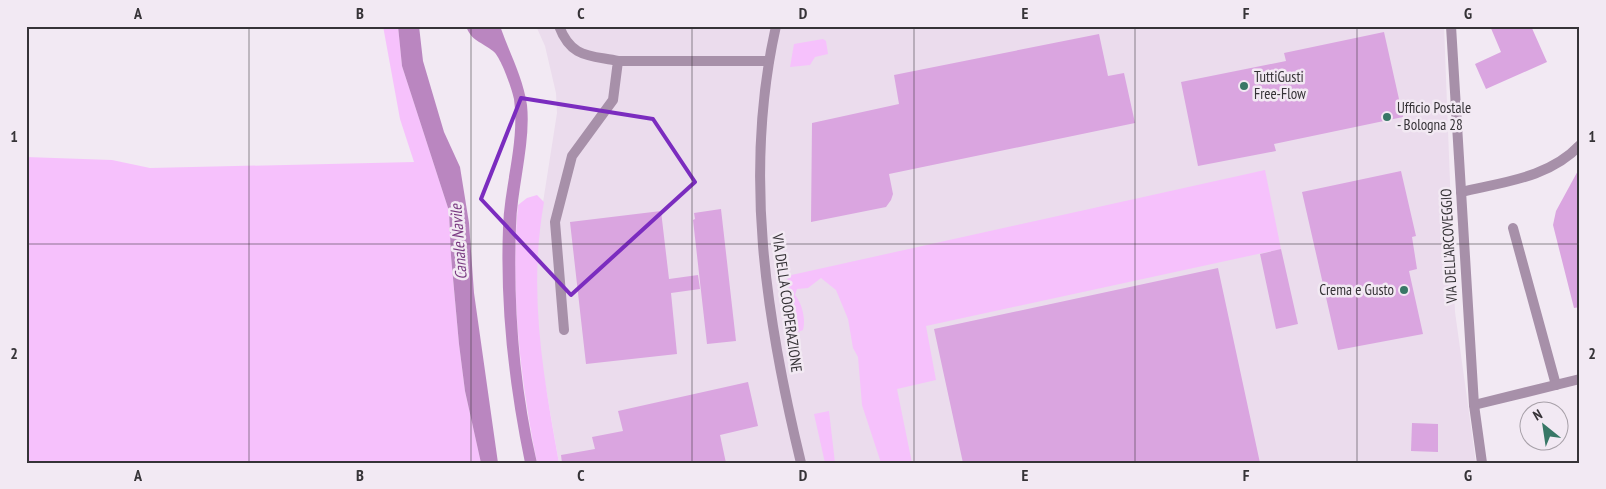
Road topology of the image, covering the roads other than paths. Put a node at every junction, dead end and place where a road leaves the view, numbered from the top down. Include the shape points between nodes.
1 (559, 26) edge
2 (776, 26) edge
3 (1451, 26) edge
4 (618, 61) junction
5 (769, 61) junction
6 (1580, 145) edge
7 (1461, 192) junction
8 (1513, 228) dead end
9 (564, 330) dead end
10 (1580, 379) edge
11 (1556, 385) junction
12 (1474, 405) junction
13 (802, 463) edge
14 (1482, 463) edge

1 - 4 street via 568,45 577,53
2 - 5 street, VIA DELLA COOPERAZIONE
3 - 7 street, VIA DELL'ARCOVEGGIO
4 - 5 street
4 - 9 street via 613,100 572,156 555,222
5 - 13 street, VIA DELLA COOPERAZIONE via 760,138 762,252 775,345
6 - 7 street via 1565,160 1545,171
7 - 12 street, VIA DELL'ARCOVEGGIO
8 - 11 street
10 - 11 street
11 - 12 street
12 - 14 street, VIA DELL'ARCOVEGGIO

